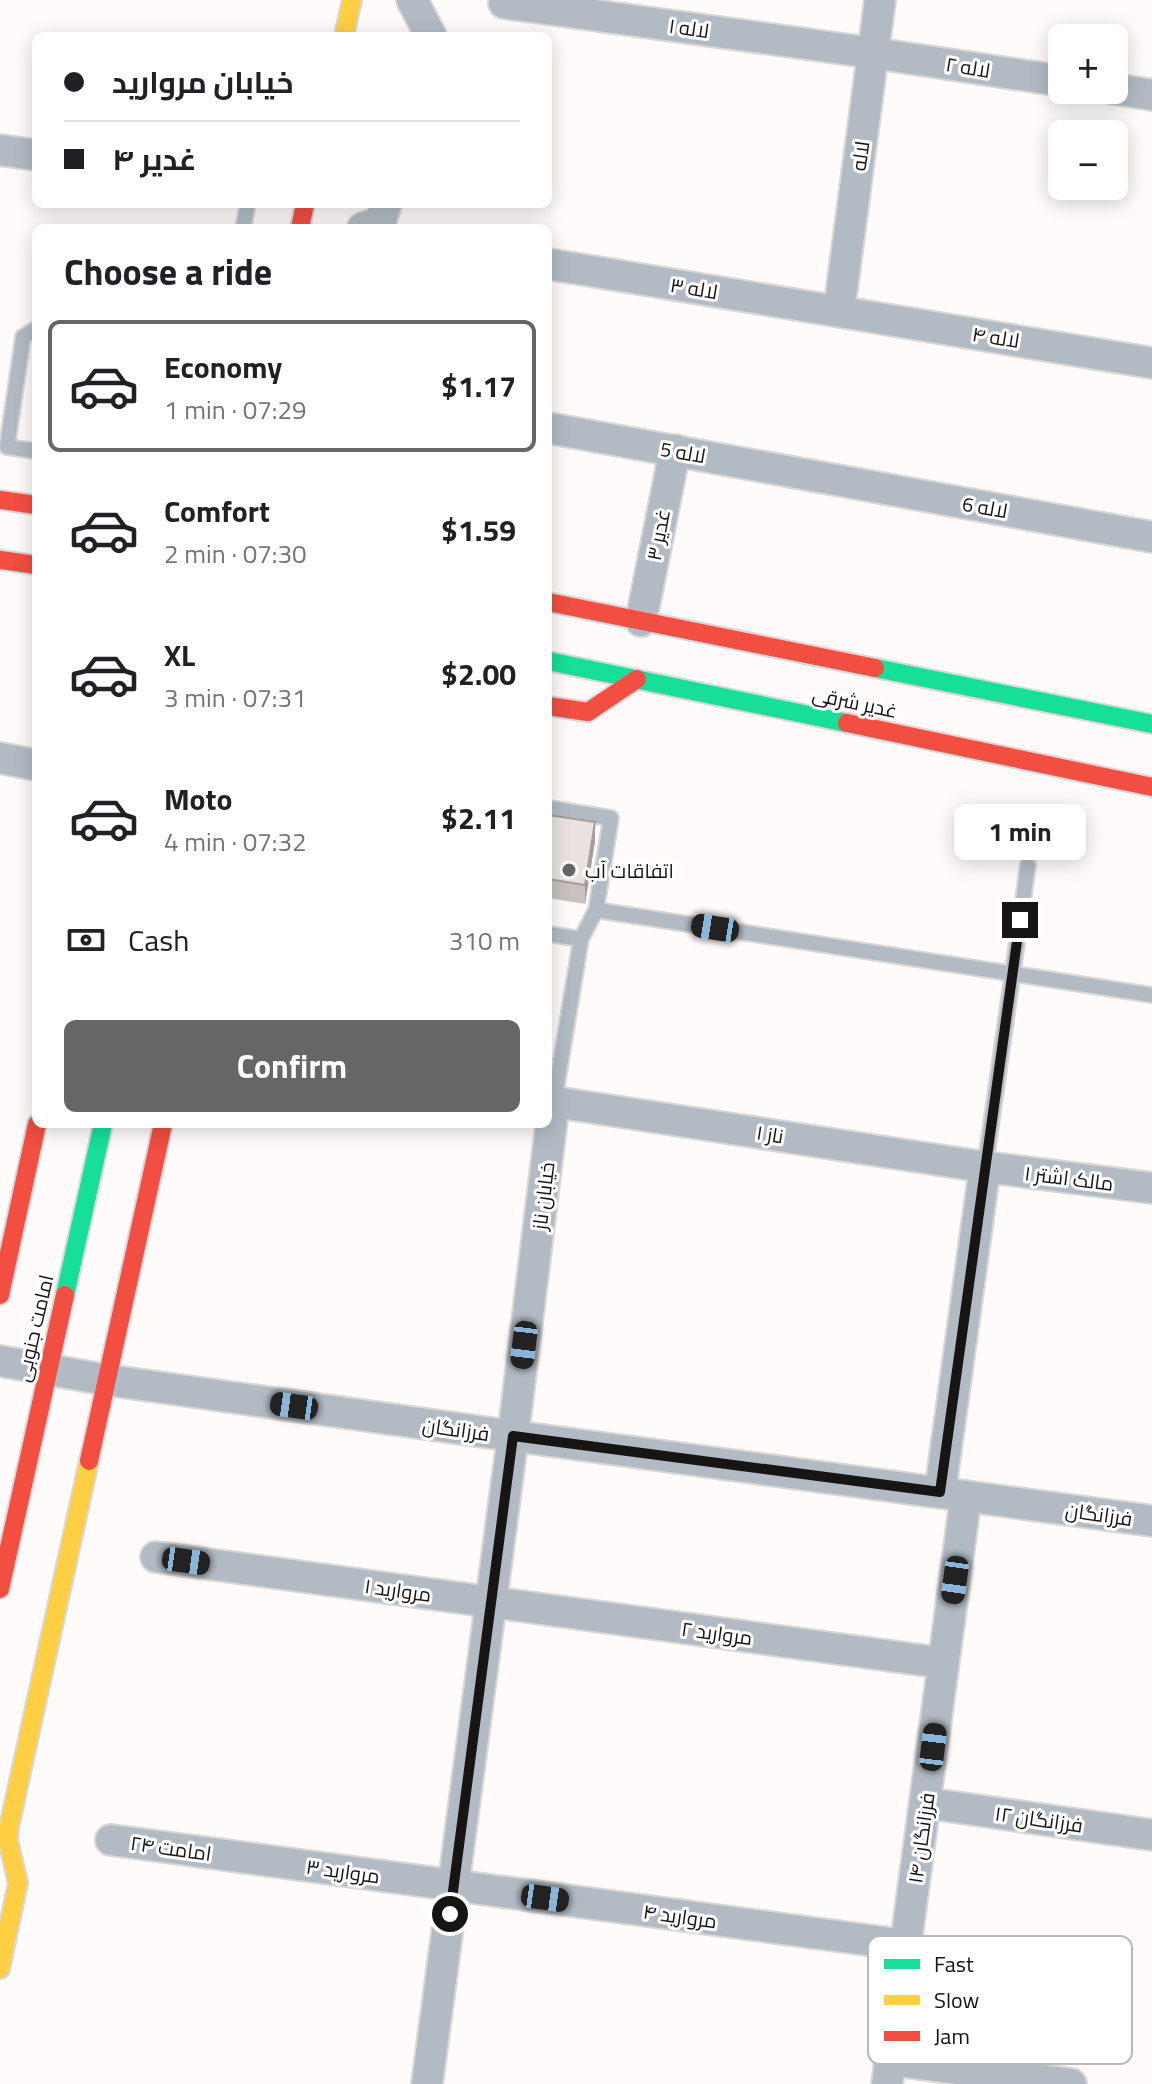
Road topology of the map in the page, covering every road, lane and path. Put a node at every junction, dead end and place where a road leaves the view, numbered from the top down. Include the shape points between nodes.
1 (352, 0) edge
2 (412, 0) edge
3 (880, 0) edge
4 (504, 3) dead end
5 (345, 32) edge
6 (429, 32) edge
7 (873, 53) junction
8 (1048, 79) edge
9 (1128, 91) edge
10 (1152, 95) edge
11 (0, 150) edge
12 (32, 154) edge
13 (552, 265) edge
14 (839, 311) junction
15 (32, 331) edge
16 (1152, 363) edge
17 (552, 429) edge
18 (32, 450) edge
19 (675, 450) junction
20 (817, 476) joint
21 (0, 500) edge
22 (32, 504) edge
23 (1152, 537) edge
24 (0, 560) edge
25 (32, 564) edge
26 (552, 603) edge
27 (641, 621) junction
28 (552, 662) edge
29 (637, 679) junction
30 (552, 707) edge
31 (1152, 724) edge
32 (0, 758) edge
33 (32, 764) edge
34 (1152, 787) edge
35 (552, 809) edge
36 (1028, 865) dead end
37 (596, 910) junction
38 (552, 935) edge
39 (581, 939) junction
40 (1012, 974) junction
41 (1152, 995) edge
42 (552, 1096) edge
43 (552, 1101) edge
44 (36, 1128) edge
45 (102, 1128) edge
46 (162, 1128) edge
47 (548, 1128) edge
48 (985, 1167) junction
49 (1152, 1188) edge
50 (0, 1295) edge
51 (0, 1361) edge
52 (47, 1370) junction
53 (107, 1380) junction
54 (513, 1436) junction
55 (953, 1494) junction
56 (1152, 1521) edge
57 (156, 1557) dead end
58 (0, 1589) edge
59 (490, 1602) junction
60 (943, 1663) junction
61 (926, 1803) junction
62 (1152, 1835) edge
63 (111, 1840) dead end
64 (231, 1856) joint
65 (454, 1886) junction
66 (906, 1936) edge
67 (868, 1940) edge
68 (1, 1958) edge
69 (889, 2072) edge
70 (427, 2084) edge
71 (1064, 2084) edge

1 - 5 main road
2 - 6 street
3 - 7 street, لاله
4 - 7 street, لاله ۱
7 - 8 street, لاله ۲
7 - 14 street, لاله
9 - 10 street
11 - 12 street
13 - 14 street, لاله ۳
14 - 16 street, لاله ۴
15 - 18 lane via 23,337 7,447
17 - 19 street, لاله 5
19 - 20 street, لاله 5
19 - 27 street, غدیر ۳
20 - 23 street, لاله 6
21 - 22 main road
24 - 25 main road
26 - 27 main road, غدیر شرقی
27 - 31 main road, غدیر شرقی
28 - 29 main road, غدیر شرقی
29 - 30 main road via 588,712
29 - 34 main road, غدیر شرقی
32 - 33 street
35 - 37 lane, خیابان ناز via 611,818
36 - 40 lane
37 - 39 lane, خیابان ناز
37 - 40 lane
38 - 39 lane
39 - 42 lane, خیابان ناز
40 - 41 lane
40 - 48 lane
43 - 48 street, ناز ۱
44 - 50 main road
45 - 52 main road, امامت جنوبی
46 - 53 main road
47 - 54 street, خیابان ناز
48 - 49 street, مالک اشتر ۱
48 - 55 street, فرزانگان ۱۴
51 - 52 street, فرزانگان
52 - 53 street, فرزانگان
52 - 58 main road, امامت جنوبی
53 - 54 street, فرزانگان
53 - 68 main road via 9,1827 18,1883
54 - 55 street, فرزانگان
54 - 59 street, خیابان ناز
55 - 56 street, فرزانگان
55 - 60 street, فرزانگان ۱۴
57 - 59 street, مروارید ۱
59 - 60 street, مروارید ۲
59 - 65 street, خیابان ناز
60 - 61 street, فرزانگان ۱۴
61 - 62 street, فرزانگان ۱۲
61 - 66 street, فرزانگان ۱۴
63 - 64 street, امامت ۲۴
64 - 65 street, مروارید ۳
65 - 67 street, مروارید ۴
65 - 70 street, خیابان ناز
69 - 71 street

